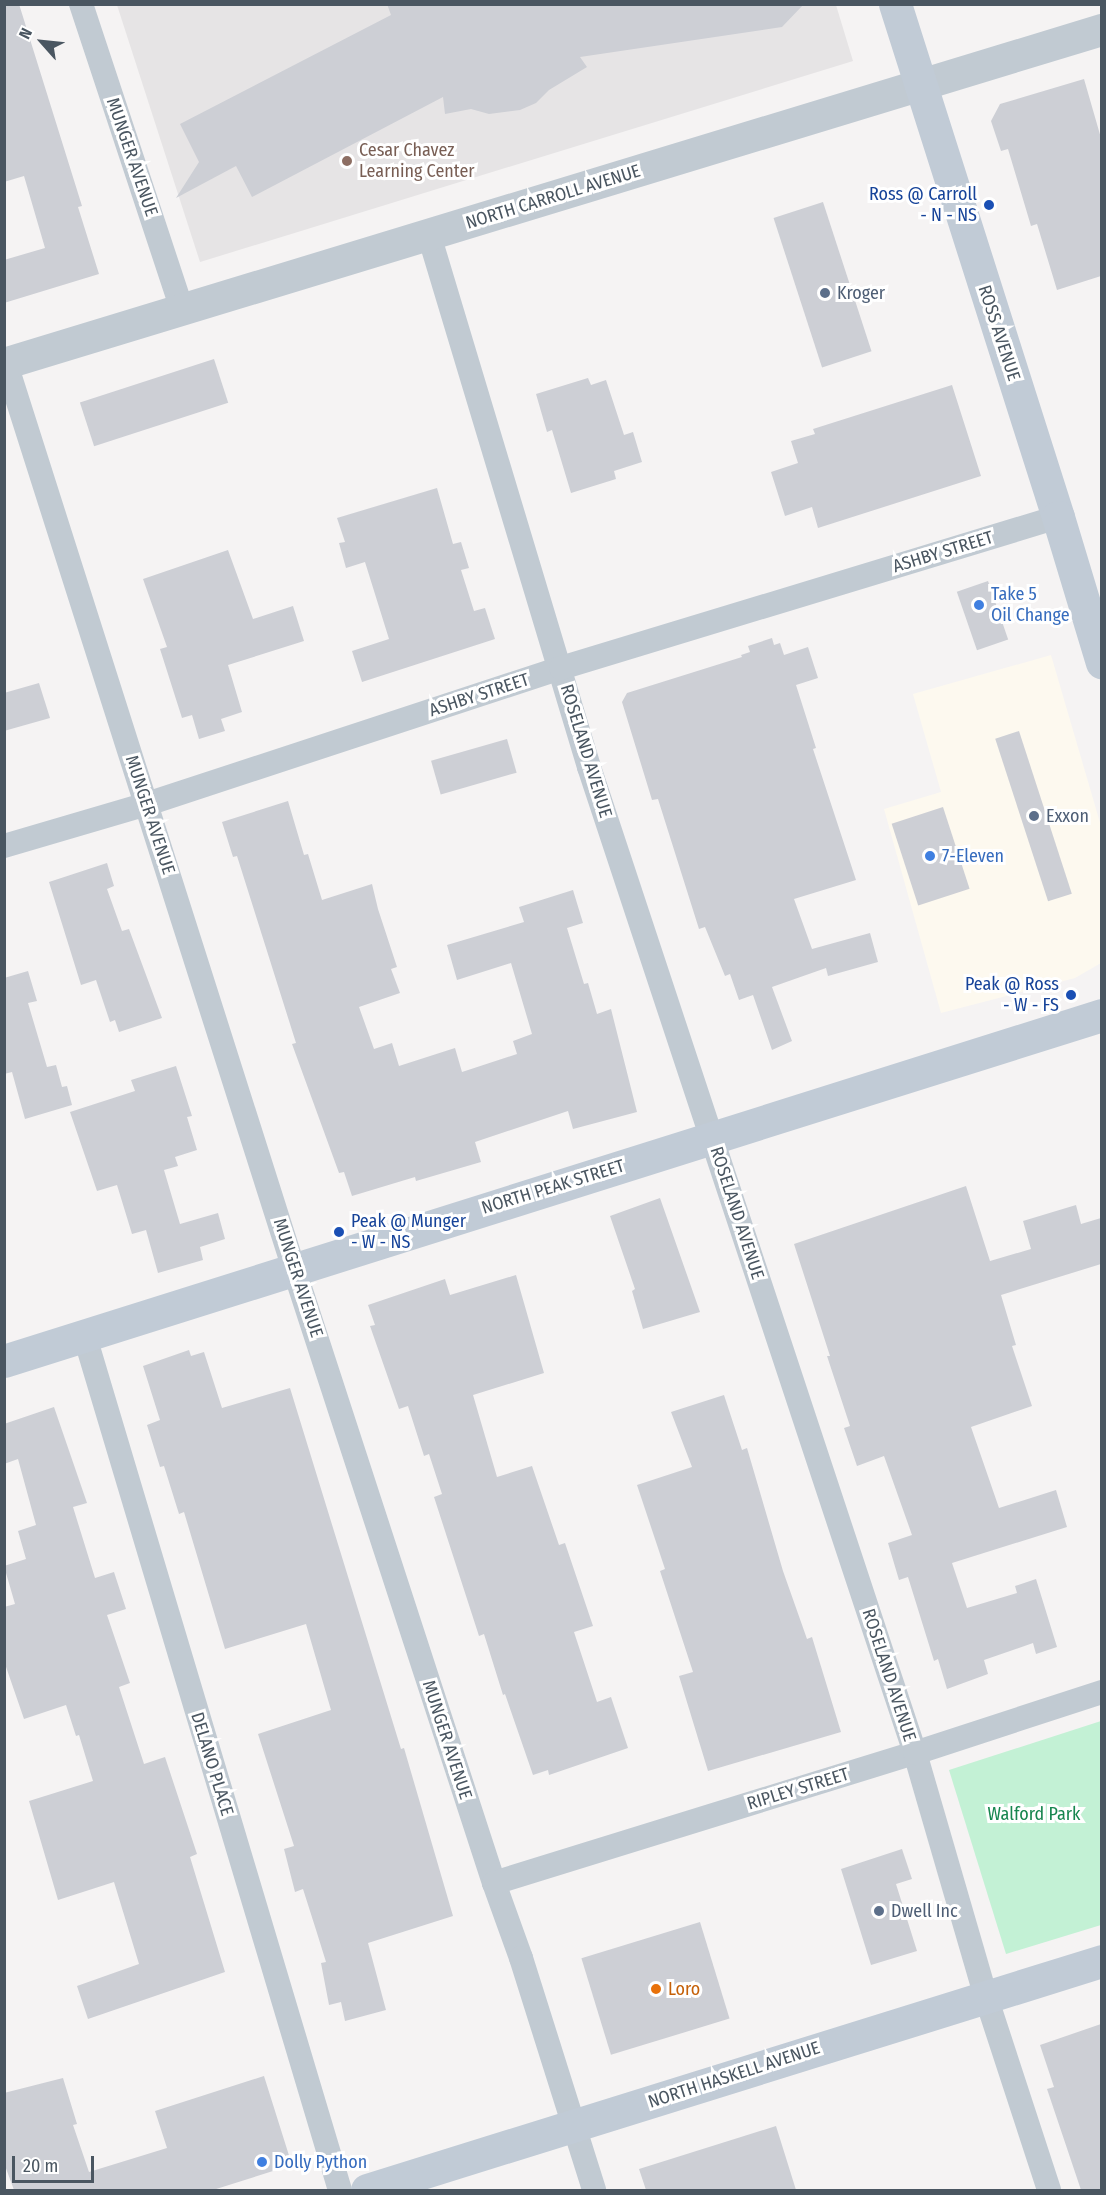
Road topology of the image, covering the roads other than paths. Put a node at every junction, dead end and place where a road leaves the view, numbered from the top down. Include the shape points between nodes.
1 (81, 4) edge
2 (895, 4) edge
3 (1101, 30) edge
4 (921, 86) junction
5 (429, 235) junction
6 (182, 310) junction
7 (5, 364) edge
8 (1058, 517) junction
9 (1101, 663) edge
10 (561, 668) junction
11 (147, 804) junction
12 (4, 846) edge
13 (1101, 1015) edge
14 (712, 1137) junction
15 (294, 1269) junction
16 (85, 1337) junction
17 (4, 1361) edge
18 (1101, 1692) edge
19 (915, 1754) junction
20 (494, 1883) junction
21 (1101, 1961) edge
22 (986, 1997) junction
23 (573, 2126) junction
24 (340, 2190) edge
25 (367, 2190) edge
26 (594, 2190) edge
27 (1049, 2190) edge

1 - 6 street, MUNGER AVENUE
2 - 4 main road, ROSS AVENUE
3 - 4 street, NORTH CARROLL AVENUE
4 - 5 street, NORTH CARROLL AVENUE
4 - 8 main road, ROSS AVENUE
5 - 6 street, NORTH CARROLL AVENUE
5 - 10 street, ROSELAND AVENUE
6 - 7 street, NORTH CARROLL AVENUE
7 - 11 street, MUNGER AVENUE
8 - 9 main road, ROSS AVENUE
8 - 10 street, ASHBY STREET
10 - 11 street, ASHBY STREET
10 - 14 street, ROSELAND AVENUE
11 - 12 street, ASHBY STREET
11 - 15 street, MUNGER AVENUE
13 - 14 main road, NORTH PEAK STREET
14 - 15 main road, NORTH PEAK STREET
14 - 19 street, ROSELAND AVENUE
15 - 16 main road, NORTH PEAK STREET
15 - 20 street, MUNGER AVENUE
16 - 17 main road, NORTH PEAK STREET
16 - 24 street, DELANO PLACE
18 - 19 street, RIPLEY STREET
19 - 20 street, RIPLEY STREET
19 - 22 street, ROSELAND AVENUE
20 - 23 street, MUNGER AVENUE
21 - 22 main road, NORTH HASKELL AVENUE
22 - 23 main road, NORTH HASKELL AVENUE
22 - 27 street, ROSELAND AVENUE
23 - 25 main road, NORTH HASKELL AVENUE
23 - 26 street, MUNGER AVENUE

